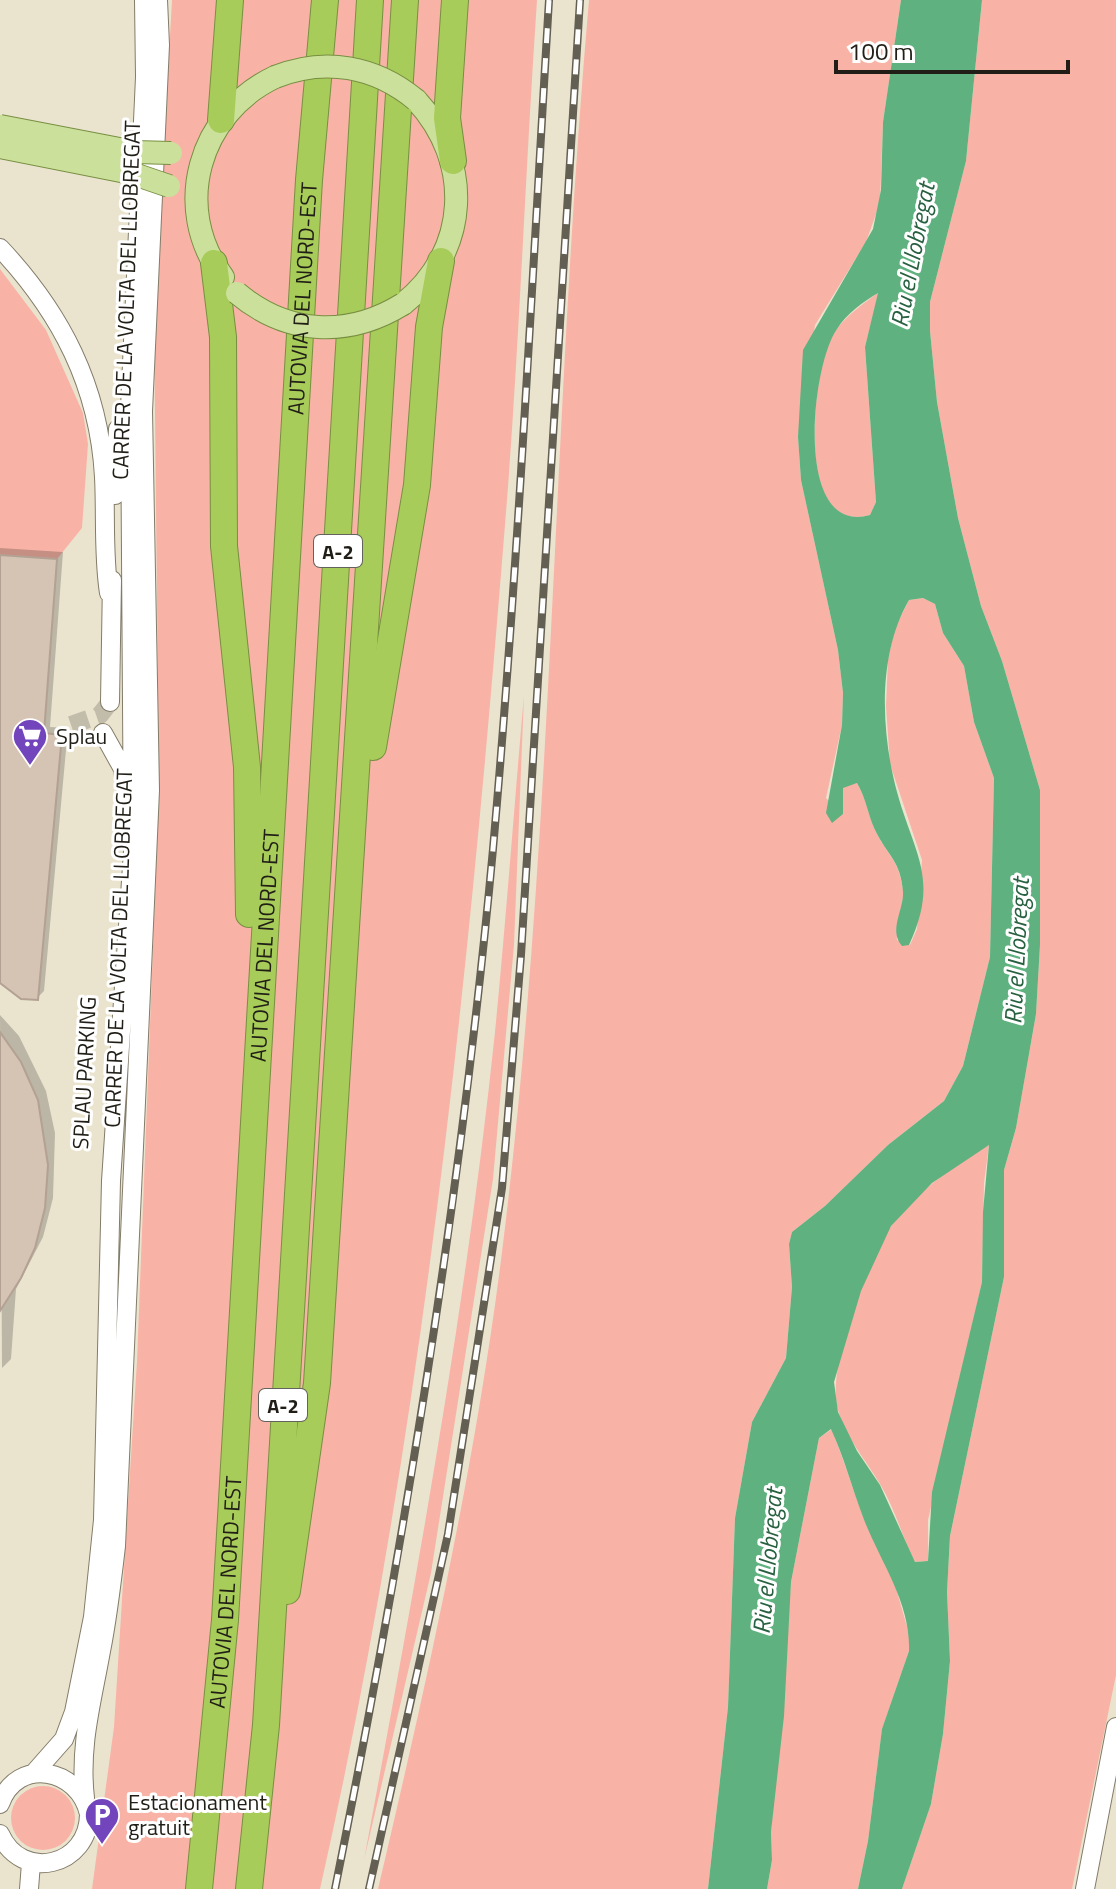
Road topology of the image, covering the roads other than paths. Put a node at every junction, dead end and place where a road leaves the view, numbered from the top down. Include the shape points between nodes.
1 (144, 0) edge
2 (158, 0) edge
3 (232, 0) edge
4 (308, 0) edge
5 (325, 0) edge
6 (370, 0) edge
7 (405, 0) edge
8 (455, 0) edge
9 (0, 126) edge
10 (215, 129) junction
11 (0, 147) edge
12 (453, 161) junction
13 (309, 180) junction
14 (197, 210) junction
15 (0, 248) edge
16 (441, 261) junction
17 (214, 263) junction
18 (132, 335) junction
19 (109, 593) junction
20 (110, 702) dead end
21 (135, 770) junction
22 (350, 876) junction
23 (246, 1227) junction
24 (105, 1472) junction
25 (267, 1709) junction
26 (1116, 1727) edge
27 (34, 1773) junction
28 (7, 1786) edge
29 (85, 1798) junction
30 (0, 1804) edge
31 (2, 1839) edge
32 (31, 1863) junction
33 (29, 1889) edge
34 (199, 1889) edge
35 (249, 1889) edge
36 (1085, 1889) edge

1 - 18 street, CARRER DE LA VOLTA DEL LLOBREGAT
2 - 29 street, CARRER DE LA VOLTA DEL LLOBREGAT via 143,411 150,790 116,1546 103,1645 84,1728
3 - 10 highway
4 - 13 highway
5 - 13 highway, AUTOVIA DEL NORD-EST / A-2
6 - 25 highway, AUTOVIA DEL NORD-EST / A-2
7 - 22 highway
8 - 12 highway via 447,103
9 - 10 main road, bridge via 135,152 171,153
10 - 12 main road, bridge via 245,95 275,77 308,67 343,67 387,80 416,100 438,128
10 - 14 main road via 200,166
11 - 14 main road, bridge via 131,173 169,186
12 - 16 main road via 458,202
13 - 23 highway, AUTOVIA DEL NORD-EST / A-2
14 - 17 main road
15 - 19 street via 52,312 82,367 101,448
16 - 17 main road, bridge via 403,304 374,320 326,329 278,319 237,293
16 - 22 highway via 429,327 406,560
17 - 23 highway via 223,337 224,546 247,767
18 - 19 street via 120,398
18 - 21 street, CARRER DE LA VOLTA DEL LLOBREGAT
19 - 20 street
21 - 24 street, CARRER DE LA VOLTA DEL LLOBREGAT via 111,1181
21 - 24 street, SPLAU PARKING via 103,733 123,769 126,788 102,1164 98,1374
22 - 25 highway via 314,1409
23 - 34 highway, AUTOVIA DEL NORD-EST / A-2 via 225,1620
24 - 27 street, CARRER DE LA VOLTA DEL LLOBREGAT via 101,1554 82,1677 64,1739
25 - 35 highway, AUTOVIA DEL NORD-EST / A-2
26 - 36 street
27 - 28 street
27 - 29 street via 64,1778
28 - 30 street
29 - 32 street, CARRER DE LA VOLTA DEL LLOBREGAT via 89,1822 81,1844 57,1862
31 - 32 street
32 - 33 street

